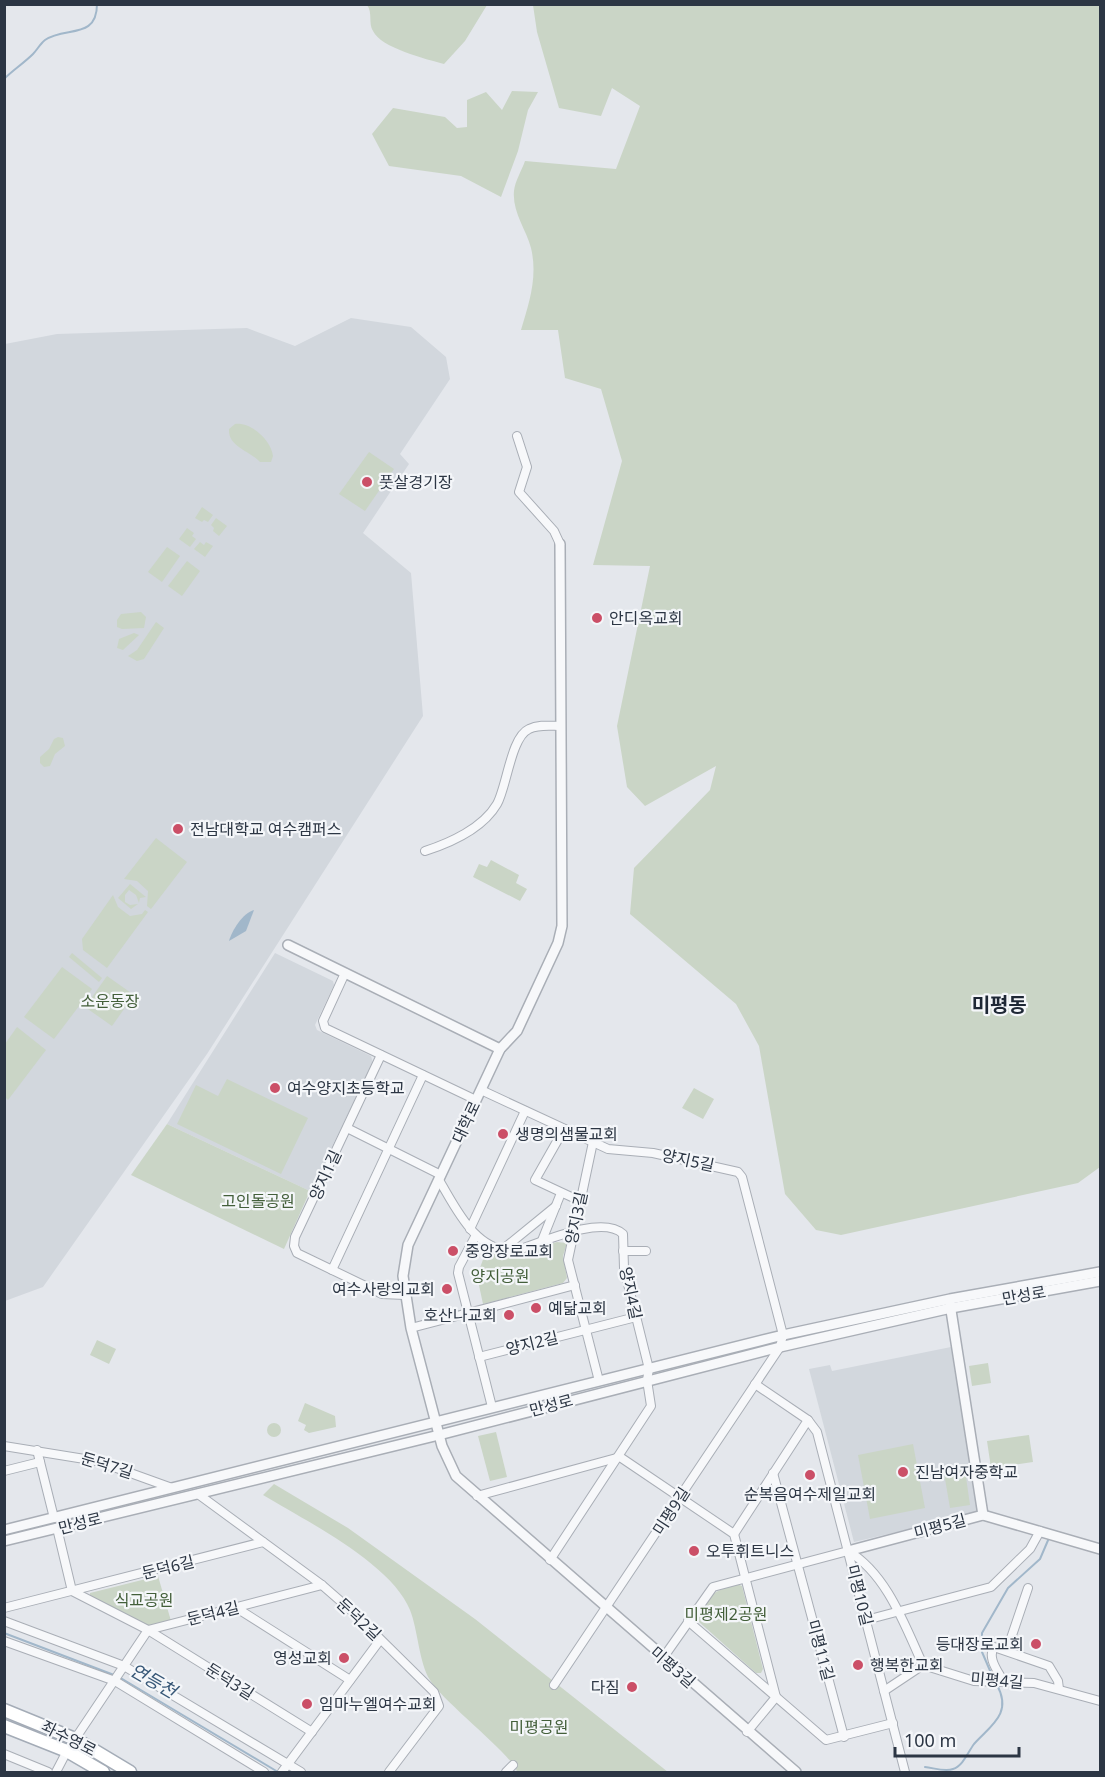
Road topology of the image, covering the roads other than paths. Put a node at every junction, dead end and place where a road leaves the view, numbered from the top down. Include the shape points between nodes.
1 (517, 436) dead end
2 (560, 544) joint
3 (561, 726) junction
4 (425, 851) dead end
5 (288, 945) dead end
6 (345, 973) junction
7 (500, 1049) junction
8 (381, 1055) junction
9 (423, 1075) junction
10 (481, 1090) junction
11 (476, 1100) junction
12 (525, 1110) junction
13 (347, 1128) junction
14 (564, 1129) junction
15 (593, 1142) junction
16 (389, 1148) junction
17 (440, 1177) junction
18 (561, 1193) junction
19 (580, 1201) junction
20 (556, 1206) junction
21 (473, 1232) junction
22 (573, 1232) junction
23 (541, 1243) junction
24 (502, 1250) junction
25 (623, 1251) junction
26 (646, 1251) dead end
27 (332, 1269) junction
28 (1101, 1272) edge
29 (1101, 1281) edge
30 (575, 1285) junction
31 (405, 1295) junction
32 (950, 1304) junction
33 (468, 1313) junction
34 (636, 1317) junction
35 (411, 1328) junction
36 (586, 1329) junction
37 (783, 1335) junction
38 (780, 1347) junction
39 (479, 1357) junction
40 (649, 1369) junction
41 (647, 1380) junction
42 (599, 1381) junction
43 (755, 1384) junction
44 (492, 1407) junction
45 (808, 1420) junction
46 (436, 1421) junction
47 (439, 1435) junction
48 (4, 1446) edge
49 (37, 1450) junction
50 (620, 1456) junction
51 (40, 1462) junction
52 (4, 1471) edge
53 (773, 1473) junction
54 (173, 1489) junction
55 (198, 1494) junction
56 (477, 1496) junction
57 (681, 1497) junction
58 (983, 1515) junction
59 (54, 1518) junction
60 (57, 1528) junction
61 (4, 1530) edge
62 (1040, 1531) junction
63 (734, 1534) junction
64 (4, 1541) edge
65 (263, 1542) junction
66 (1101, 1549) edge
67 (849, 1551) junction
68 (550, 1560) junction
69 (798, 1564) junction
70 (746, 1577) junction
71 (322, 1585) junction
72 (1029, 1588) dead end
73 (72, 1591) junction
74 (4, 1608) edge
75 (235, 1608) junction
76 (607, 1609) junction
77 (898, 1612) junction
78 (866, 1620) junction
79 (4, 1621) edge
80 (688, 1621) junction
81 (148, 1630) junction
82 (380, 1640) junction
83 (4, 1641) edge
84 (1007, 1650) junction
85 (663, 1658) junction
86 (923, 1665) junction
87 (124, 1666) junction
88 (350, 1680) junction
89 (114, 1681) junction
90 (1001, 1682) junction
91 (554, 1685) dead end
92 (1059, 1689) junction
93 (884, 1691) junction
94 (776, 1697) junction
95 (1101, 1701) edge
96 (4, 1710) edge
97 (893, 1723) junction
98 (46, 1725) junction
99 (4, 1726) edge
100 (312, 1732) junction
101 (747, 1732) junction
102 (844, 1737) junction
103 (40, 1738) junction
104 (75, 1739) junction
105 (67, 1750) junction
106 (4, 1754) edge
107 (288, 1765) junction
108 (513, 1765) dead end
109 (116, 1769) edge
110 (48, 1773) edge
111 (56, 1773) edge
112 (103, 1773) edge
113 (130, 1773) edge
114 (264, 1773) edge
115 (282, 1773) edge
116 (302, 1773) edge
117 (389, 1773) edge
118 (506, 1773) edge
119 (796, 1773) edge
120 (905, 1773) edge

1 - 2 street via 526,467 519,494 556,533
2 - 3 street, 대학로
3 - 4 street via 533,727 524,732 492,810 454,840
3 - 7 street, 대학로 via 561,934 517,1031
5 - 6 street
6 - 7 street
6 - 8 street via 324,1026
7 - 10 street, 대학로
8 - 9 street
8 - 13 street, 양지1길
9 - 11 street
9 - 16 street
10 - 11 street, 대학로
10 - 12 street, 양지5길
11 - 17 street, 대학로
12 - 14 street, 양지5길
12 - 21 street
13 - 16 street
13 - 27 street, 양지1길 via 294,1246 297,1252
14 - 15 street, 양지5길
14 - 18 street via 535,1179
15 - 19 street, 양지3길
15 - 37 street, 양지5길 via 610,1150 653,1153 739,1173
16 - 17 street
16 - 27 street
17 - 21 street
17 - 31 street, 대학로 via 405,1257
18 - 19 street
18 - 20 street
19 - 22 street, 양지3길
20 - 23 street
20 - 24 street
21 - 24 street
21 - 33 street via 458,1269
22 - 23 street
22 - 25 street, 양지4길 via 593,1226 621,1231
22 - 30 street, 양지3길 via 568,1260
23 - 24 street via 515,1251
25 - 26 street
25 - 34 street, 양지4길
27 - 31 street, 양지1길 via 382,1294
28 - 32 street, 만성로
29 - 32 street, 만성로
30 - 33 street
30 - 36 street, 양지3길
31 - 35 street, 대학로
32 - 37 street, 만성로
32 - 38 street, 만성로
32 - 58 street
33 - 35 street
33 - 39 street
34 - 36 street
34 - 40 street, 양지4길
35 - 46 street, 대학로
36 - 39 street, 양지2길
36 - 42 street, 양지3길
37 - 38 street, 미평9길
37 - 40 street, 만성로
38 - 41 street, 만성로
38 - 43 street, 미평9길
39 - 44 street
40 - 41 street
40 - 42 street, 만성로
41 - 47 street, 만성로
41 - 50 street via 651,1406
42 - 44 street, 만성로
43 - 45 street, 미평10길
43 - 57 street, 미평9길
44 - 46 street, 만성로
45 - 53 street
45 - 67 street, 미평10길 via 821,1444
46 - 47 street, 미평3길
46 - 54 street, 만성로
47 - 55 street, 만성로
47 - 56 street, 미평3길 via 451,1468
48 - 49 street, 둔덕7길
49 - 51 street
49 - 54 street, 둔덕7길 via 97,1461
50 - 56 street
50 - 57 street
50 - 68 street
51 - 52 street
51 - 59 street
53 - 63 street
53 - 69 street
54 - 59 street, 만성로
55 - 60 street, 만성로
55 - 65 street, 둔덕2길
56 - 68 street, 미평3길
57 - 63 street
57 - 76 street, 미평9길
58 - 62 street, 미평5길
58 - 67 street, 미평5길
59 - 61 street, 만성로
60 - 64 street, 만성로
60 - 73 street
62 - 66 street, 미평5길
62 - 77 street via 1030,1549 991,1587
63 - 70 street
65 - 71 street, 둔덕2길
65 - 73 street, 둔덕6길
67 - 69 street
67 - 77 street via 871,1570
67 - 78 street, 미평10길
68 - 76 street, 미평3길
69 - 70 street
69 - 102 street, 미평11길
70 - 80 street via 711,1588
70 - 94 street
71 - 75 street, 둔덕4길
71 - 82 street, 둔덕2길
72 - 84 street
73 - 74 street, 둔덕6길
73 - 81 street
75 - 81 street, 둔덕4길
75 - 88 street
76 - 85 street, 미평3길
76 - 91 street, 미평9길
77 - 78 street
77 - 86 street
78 - 93 street, 미평10길
79 - 87 street
80 - 85 street
80 - 94 street
81 - 87 street
81 - 100 street, 둔덕3길
82 - 88 street
82 - 117 street, 둔덕2길 via 432,1689 440,1702
83 - 89 street
84 - 90 street via 995,1647 991,1652
84 - 92 street via 1049,1666 1059,1681
85 - 101 street, 미평3길
86 - 90 street, 미평4길 via 974,1681
86 - 93 street
87 - 89 street
87 - 107 street
88 - 100 street
89 - 104 street
89 - 114 street
90 - 92 street, 미평4길 via 1027,1682
92 - 95 street, 미평4길
93 - 97 street, 미평10길
94 - 101 street
94 - 102 street via 826,1740
96 - 98 main road, 좌수영로
97 - 102 street
97 - 120 street, 미평10길
98 - 103 main road
98 - 104 main road, 좌수영로
99 - 103 main road, 좌수영로
100 - 107 street
101 - 119 street, 미평3길
103 - 105 main road, 좌수영로
104 - 105 street
104 - 109 main road, 좌수영로
105 - 111 street
105 - 112 main road, 좌수영로
106 - 110 street
107 - 115 street
107 - 116 street
108 - 118 street
109 - 113 main road, 좌수영로

